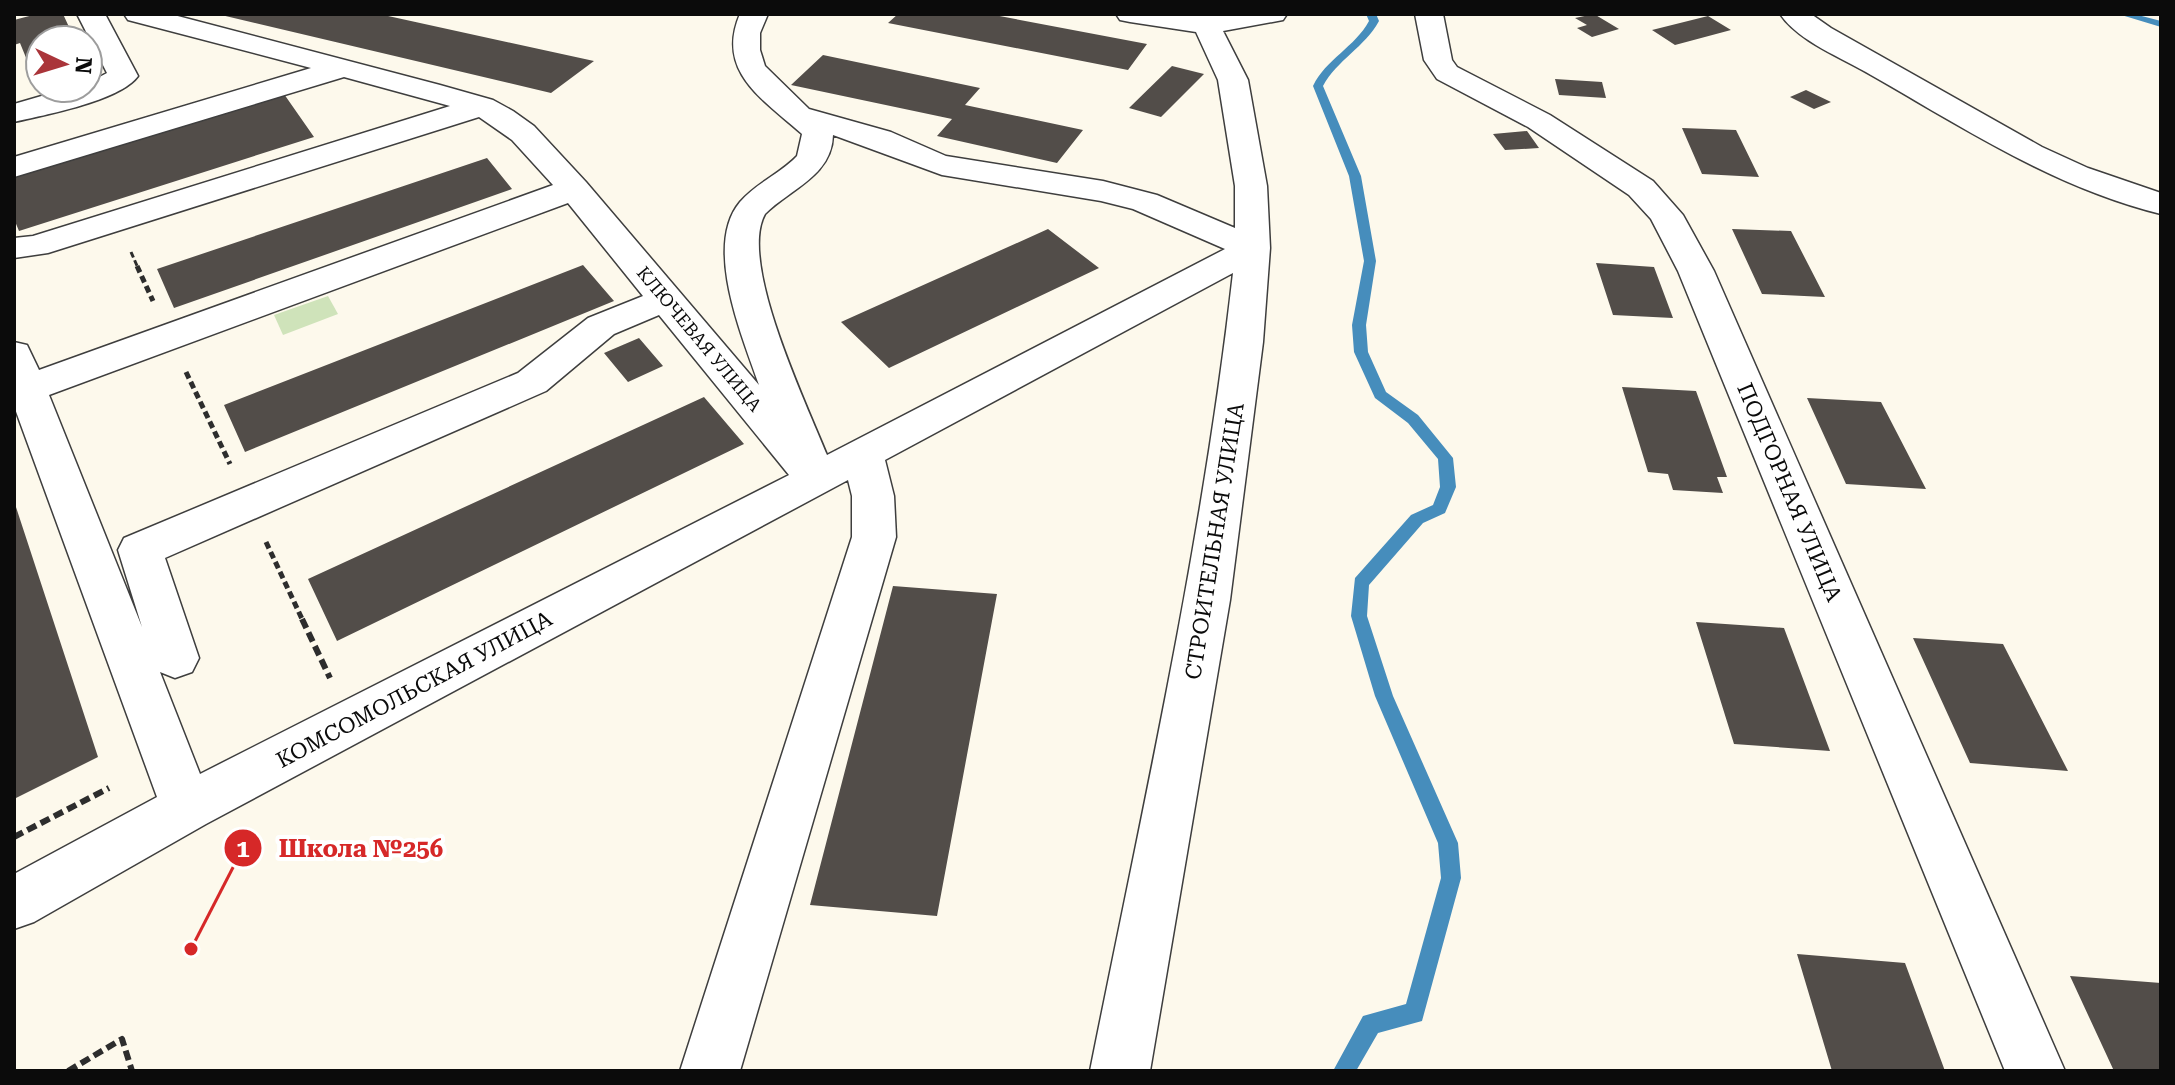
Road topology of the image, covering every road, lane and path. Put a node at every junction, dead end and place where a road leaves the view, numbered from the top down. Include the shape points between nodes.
1 (91, 14) edge
2 (138, 14) edge
3 (754, 14) edge
4 (1130, 14) edge
5 (1273, 14) edge
6 (1429, 14) edge
7 (1794, 14) edge
8 (1204, 20) edge
9 (343, 68) junction
10 (482, 106) junction
11 (14, 113) edge
12 (801, 116) junction
13 (14, 167) edge
14 (574, 189) junction
15 (2161, 204) edge
16 (14, 248) edge
17 (1253, 248) junction
18 (667, 300) junction
19 (20, 371) edge
20 (863, 454) junction
21 (816, 479) junction
22 (175, 658) dead end
23 (168, 758) junction
24 (187, 807) junction
25 (14, 837) edge
26 (14, 903) edge
27 (68, 1071) edge
28 (132, 1071) edge
29 (710, 1071) edge
30 (1120, 1071) edge
31 (2035, 1071) edge

1 - 11 street via 123,76 102,88
2 - 9 street, КЛЮЧЕВАЯ УЛИЦА
3 - 12 street via 747,26 745,60 768,91
4 - 8 street
5 - 8 street
6 - 31 street, ПОДГОРНАЯ УЛИЦА via 1438,60 1447,73 1585,149 1641,188 1666,215 1696,271
7 - 15 street via 2031,154
8 - 17 street, СТРОИТЕЛЬНАЯ УЛИЦА via 1233,80 1245,137
9 - 10 street, КЛЮЧЕВАЯ УЛИЦА
9 - 13 street
10 - 14 street, КЛЮЧЕВАЯ УЛИЦА via 523,133
10 - 16 street via 36,246
12 - 17 street via 880,139 942,165 1145,202
12 - 21 street via 818,132 820,147 812,162 759,202 745,219 739,244 752,307
14 - 18 street, КЛЮЧЕВАЯ УЛИЦА
14 - 19 street
17 - 20 street
17 - 30 street, СТРОИТЕЛЬНАЯ УЛИЦА via 1207,600
18 - 21 street, КЛЮЧЕВАЯ УЛИЦА
18 - 22 street via 603,324 532,382 140,550
19 - 23 street
20 - 21 street
20 - 29 street via 873,496 874,537
21 - 24 street, КОМСОМОЛЬСКАЯ УЛИЦА
23 - 24 street
23 - 25 path
24 - 26 street, КОМСОМОЛЬСКАЯ УЛИЦА
27 - 28 path via 122,1039

